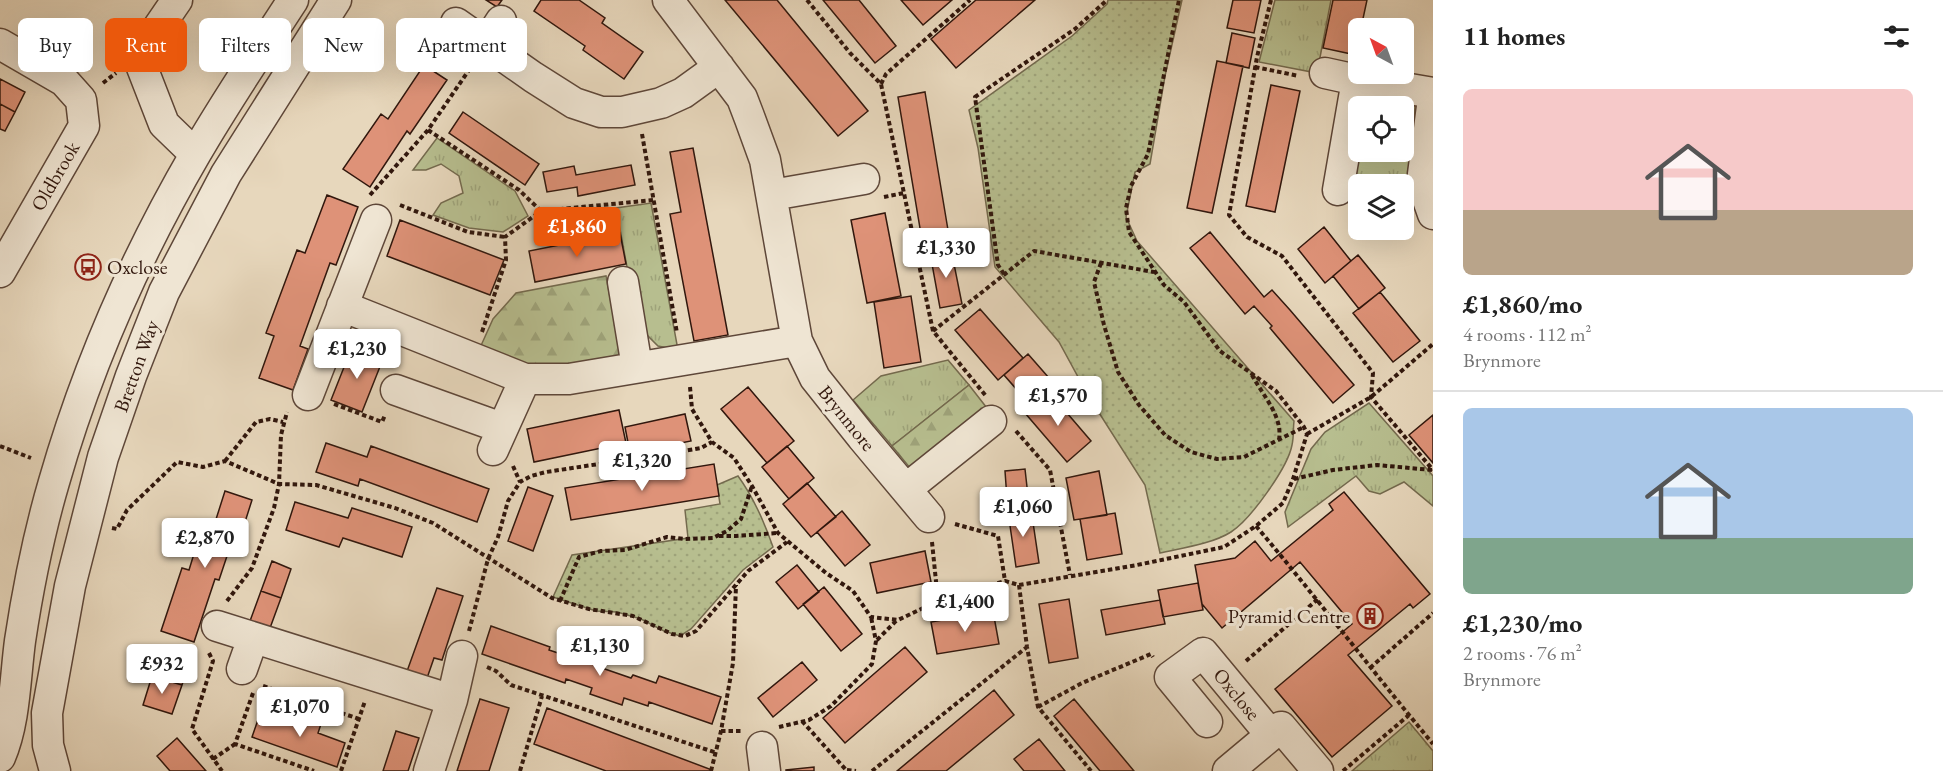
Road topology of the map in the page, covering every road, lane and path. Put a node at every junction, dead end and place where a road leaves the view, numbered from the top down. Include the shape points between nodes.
1 (177, 0) edge
2 (292, 0) edge
3 (336, 0) edge
4 (668, 0) edge
5 (807, 0) edge
6 (970, 0) edge
7 (1107, 0) edge
8 (1179, 0) edge
9 (1271, 0) edge
10 (165, 18) edge
11 (0, 44) edge
12 (719, 67) junction
13 (1255, 67) junction
14 (527, 71) edge
15 (118, 72) edge
16 (144, 72) edge
17 (1325, 73) joint
18 (1348, 78) edge
19 (881, 84) junction
20 (1356, 84) edge
21 (1380, 84) edge
22 (1433, 93) edge
23 (1433, 99) edge
24 (81, 100) junction
25 (637, 109) junction
26 (428, 130) dead end
27 (195, 154) junction
28 (864, 179) dead end
29 (1338, 190) dead end
30 (772, 195) junction
31 (653, 200) junction
32 (381, 203) joint
33 (541, 211) junction
34 (1433, 214) edge
35 (505, 237) junction
36 (1101, 262) junction
37 (0, 272) edge
38 (1155, 272) junction
39 (1004, 274) junction
40 (623, 282) dead end
41 (342, 306) junction
42 (933, 331) junction
43 (481, 333) dead end
44 (797, 340) junction
45 (1433, 344) edge
46 (684, 359) junction
47 (637, 367) junction
48 (1251, 375) junction
49 (525, 379) junction
50 (396, 390) joint
51 (308, 395) joint
52 (1371, 397) junction
53 (997, 415) junction
54 (284, 422) dead end
55 (1304, 427) junction
56 (1307, 434) junction
57 (1278, 441) junction
58 (712, 442) junction
59 (0, 446) edge
60 (31, 458) dead end
61 (225, 461) junction
62 (1433, 470) edge
63 (1293, 479) junction
64 (752, 486) junction
65 (906, 489) junction
66 (929, 517) junction
67 (1256, 526) junction
68 (110, 527) dead end
69 (778, 533) junction
70 (718, 536) junction
71 (787, 542) junction
72 (488, 560) junction
73 (1070, 575) junction
74 (1005, 581) junction
75 (736, 585) junction
76 (1019, 585) junction
77 (1318, 599) junction
78 (560, 601) junction
79 (938, 601) junction
80 (1433, 613) edge
81 (871, 617) junction
82 (898, 620) junction
83 (217, 626) dead end
84 (252, 638) junction
85 (876, 641) junction
86 (1027, 647) junction
87 (462, 656) junction
88 (1370, 668) junction
89 (242, 669) dead end
90 (374, 676) junction
91 (1170, 677) junction
92 (1224, 679) junction
93 (542, 696) junction
94 (452, 700) junction
95 (1038, 707) junction
96 (1409, 715) junction
97 (359, 719) junction
98 (801, 721) junction
99 (1207, 722) dead end
100 (721, 731) junction
101 (1271, 735) junction
102 (235, 744) junction
103 (762, 744) edge
104 (1433, 744) edge
105 (717, 753) junction
106 (0, 757) edge
107 (213, 759) dead end
108 (847, 770) edge
109 (55, 771) edge
110 (314, 771) edge
111 (341, 771) edge
112 (429, 771) edge
113 (520, 771) edge
114 (712, 771) edge
115 (856, 771) edge
116 (872, 771) edge
117 (1091, 771) edge
118 (1228, 771) edge
119 (1318, 771) edge
120 (1343, 771) edge

1 - 10 street
2 - 27 street, Bretton Way
3 - 109 street, Bretton Way via 226,174 164,292 131,376 103,457 70,586 47,713 48,746
4 - 12 street, Brynmore
5 - 19 path
6 - 19 path via 886,74
7 - 39 path via 1075,29 975,97 998,265
8 - 38 path via 1148,154 1131,186 1126,208 1129,232
9 - 13 path
11 - 24 street via 64,81
12 - 25 street via 683,93
12 - 30 street, Brynmore via 742,98 765,160
13 - 17 path via 1316,79
13 - 52 path via 1229,215 1247,237 1282,256 1373,373
14 - 25 street via 574,103 602,112
15 - 24 path
16 - 27 street via 164,124
17 - 18 street
19 - 42 path
20 - 29 street
21 - 22 street
23 - 34 street via 1423,174
24 - 37 street, Oldbrook via 84,126
25 - 31 path
26 - 33 path via 519,190
27 - 106 street, Bretton Way via 134,269 75,416 35,561 11,716
28 - 30 street
30 - 44 street, Brynmore
31 - 33 path
31 - 46 path
32 - 35 path via 468,232
32 - 41 street
33 - 35 path
35 - 43 path via 506,260
36 - 38 path
36 - 39 path via 1034,251
36 - 57 path via 1094,282 1118,372 1165,435 1191,452 1218,459 1244,457
38 - 48 path via 1184,302 1220,351
39 - 42 path
40 - 47 street
41 - 49 street
41 - 51 street
42 - 53 path
44 - 46 street
44 - 65 street, Brynmore via 815,378
45 - 52 path
46 - 47 street
46 - 58 path via 692,409
47 - 49 street via 569,378
48 - 55 path via 1276,391
48 - 57 path via 1276,416 1281,429
49 - 50 street via 498,439
50 - 51 path via 382,422
52 - 56 path
52 - 62 path
53 - 65 street
53 - 73 path via 1050,470
54 - 61 path via 256,422
55 - 56 path
55 - 57 path
56 - 63 path
58 - 64 path via 734,458
58 - 72 path via 701,448 531,476 520,482 508,501
59 - 60 path
61 - 68 path via 203,466 177,462 127,510 117,529
61 - 72 path via 279,484 316,485 395,508 433,523
62 - 63 path via 1377,465
63 - 67 path via 1283,503
64 - 69 path
64 - 70 path via 741,519
65 - 66 street, Brynmore
66 - 74 path via 998,536
66 - 79 path
67 - 73 path via 1224,547
67 - 77 path
69 - 70 path
69 - 71 path
70 - 78 path via 667,537 625,550 579,557
71 - 75 path
71 - 81 path via 853,591
72 - 78 path
72 - 87 path
73 - 76 path
74 - 76 path
74 - 79 path
75 - 78 path via 696,632 685,636 633,616
75 - 100 path via 733,663
76 - 86 path
77 - 88 path
77 - 92 path
79 - 82 path
80 - 88 path
81 - 82 path
81 - 85 path
82 - 85 path
83 - 84 street
84 - 89 street
84 - 90 street
85 - 98 path via 872,664 854,684 831,706
86 - 95 path
86 - 116 path
87 - 93 path via 496,671 511,686
87 - 94 street
88 - 96 path
90 - 94 street
90 - 97 path
91 - 92 street, Oxclose via 1203,653
91 - 95 path via 1151,654 1082,683
91 - 99 street
92 - 101 street, Oxclose
93 - 105 path
93 - 113 path
94 - 112 street
95 - 117 path
96 - 104 path
96 - 120 path
97 - 102 path via 256,684
97 - 111 path
98 - 103 path
98 - 108 path
100 - 103 path
100 - 105 path
101 - 118 street, Oxclose
101 - 119 street, Oxclose via 1281,728
102 - 107 path
102 - 110 path
105 - 114 path
108 - 115 path

